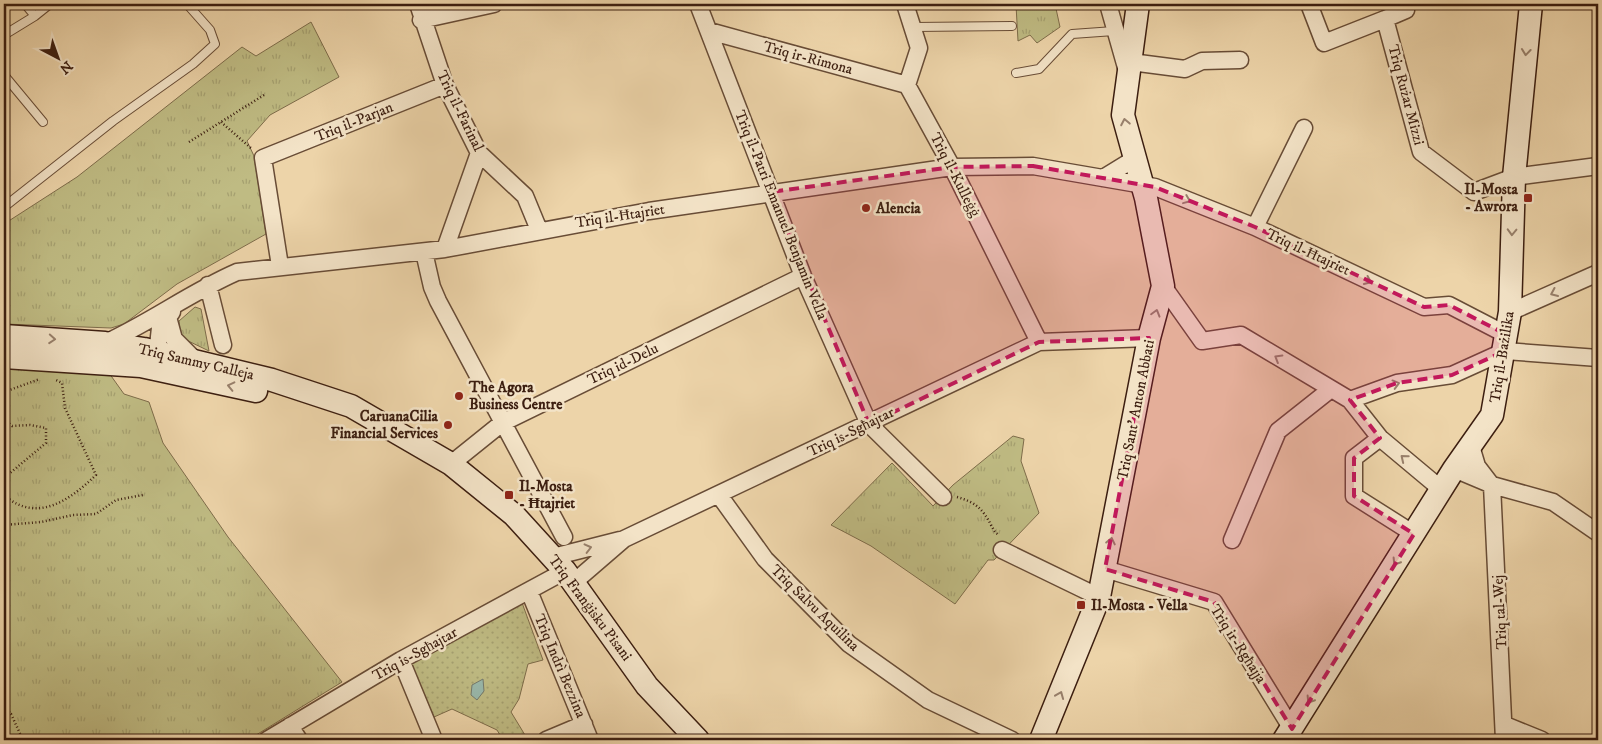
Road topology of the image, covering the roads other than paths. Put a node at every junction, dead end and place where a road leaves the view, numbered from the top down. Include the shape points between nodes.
1 (25, 4) edge
2 (50, 4) edge
3 (187, 4) edge
4 (494, 4) edge
5 (698, 4) edge
6 (904, 4) edge
7 (1108, 4) edge
8 (1138, 4) edge
9 (1309, 4) edge
10 (1404, 4) edge
11 (1531, 4) edge
12 (420, 12) edge
13 (35, 16) junction
14 (1385, 19) junction
15 (1012, 26) dead end
16 (914, 27) junction
17 (709, 31) junction
18 (1114, 31) junction
19 (4, 35) edge
20 (1240, 60) dead end
21 (1129, 68) junction
22 (1016, 73) dead end
23 (4, 75) edge
24 (444, 85) junction
25 (907, 85) junction
26 (43, 122) dead end
27 (1304, 128) dead end
28 (479, 153) junction
29 (1134, 158) junction
30 (952, 166) junction
31 (1598, 166) edge
32 (1071, 173) junction
33 (1103, 178) junction
34 (1514, 178) junction
35 (1144, 191) junction
36 (771, 192) junction
37 (4, 207) edge
38 (1255, 227) junction
39 (539, 230) junction
40 (445, 249) junction
41 (424, 252) junction
42 (280, 266) junction
43 (1598, 273) edge
44 (804, 276) junction
45 (208, 285) junction
46 (1163, 286) junction
47 (1510, 312) junction
48 (164, 316) junction
49 (4, 336) edge
50 (1149, 338) junction
51 (1039, 342) junction
52 (105, 343) junction
53 (1506, 343) junction
54 (223, 345) dead end
55 (4, 357) edge
56 (1598, 358) edge
57 (196, 361) junction
58 (150, 363) junction
59 (1331, 389) junction
60 (1350, 400) junction
61 (502, 423) junction
62 (380, 424) junction
63 (869, 424) junction
64 (1380, 438) junction
65 (1471, 446) junction
66 (451, 464) junction
67 (1454, 469) junction
68 (1492, 485) junction
69 (1441, 489) junction
70 (719, 495) junction
71 (942, 496) road end
72 (1598, 533) edge
73 (1414, 534) junction
74 (564, 537) dead end
75 (624, 539) junction
76 (1232, 540) dead end
77 (1003, 551) road end
78 (1105, 569) junction
79 (563, 570) junction
80 (529, 591) junction
81 (1099, 597) junction
82 (401, 660) junction
83 (584, 724) junction
84 (290, 726) junction
85 (1505, 733) edge
86 (1288, 735) edge
87 (267, 740) edge
88 (299, 740) edge
89 (434, 740) edge
90 (546, 740) edge
91 (590, 740) edge
92 (698, 740) edge
93 (1012, 740) edge
94 (1041, 740) edge
95 (1542, 740) edge

1 - 13 lane
2 - 13 lane
3 - 37 lane via 210,30 215,44
4 - 12 street
5 - 17 street, Triq il-Patri Emanuel Benjamin Vella
6 - 16 street
7 - 18 street, Triq Sant' Anton Abbati
8 - 21 street, Triq Sant' Anton Abbati
9 - 14 street via 1324,43
10 - 14 street via 1406,10
11 -> 34 street, Triq il-Bażilika
12 - 24 street, Triq il-Farinal
13 - 19 lane
14 - 34 street, Triq Rużar Mizzi via 1421,152 1474,192
15 - 16 lane
16 - 25 street via 919,48
17 - 25 street, Triq ir-Rimona
17 - 36 street, Triq il-Patri Emanuel Benjamin Vella
18 - 21 street, Triq Sant' Anton Abbati
18 - 22 lane via 1072,34 1039,69
20 - 21 street via 1202,61 1185,69
29 -> 21 street, Triq Sant' Anton Abbati via 1123,115
23 - 26 lane
24 - 28 street, Triq il-Farinal
24 - 42 street, Triq il-Parjan via 263,158
25 - 30 street, Triq il-Kulleġġ
27 - 38 street
28 - 39 street, Triq il-Farinal via 525,196
28 - 40 street
29 - 33 street
29 - 35 street, Triq Sant' Anton Abbati
30 - 32 street, Triq il-Ħtajriet via 1032,166
30 - 36 street, Triq il-Ħtajriet
30 - 51 street, Triq il-Kulleġġ
31 - 34 street
32 - 33 street, Triq il-Ħtajriet
32 - 35 street, Triq il-Ħtajriet
33 - 35 street, Triq il-Ħtajriet
34 -> 47 street, Triq il-Bażilika
35 -> 38 street, Triq il-Ħtajriet
35 - 46 street, Triq Sant' Anton Abbati
36 - 39 street, Triq il-Ħtajriet
36 - 44 street, Triq il-Patri Emanuel Benjamin Vella
38 -> 53 street, Triq il-Ħtajriet via 1424,307 1449,305
39 - 40 street, Triq il-Ħtajriet
40 - 41 street, Triq il-Ħtajriet
41 - 42 street, Triq il-Ħtajriet
41 - 61 street via 438,301
42 - 45 street, Triq il-Ħtajriet via 237,272
43 -> 47 street
44 - 61 street, Triq id-Delu
44 - 63 street, Triq il-Patri Emanuel Benjamin Vella
45 - 48 street, Triq il-Ħtajriet
45 - 54 street
50 -> 46 street, Triq Sant' Anton Abbati
59 -> 46 street via 1241,335 1202,341
47 - 53 street, Triq il-Bażilika
48 - 52 street, Triq il-Ħtajriet
48 - 57 street via 174,338
48 - 58 street via 152,327
49 -> 52 street, Triq Sammy Calleja
50 - 51 street, Triq is-Sgħajtar
78 -> 50 street, Triq Sant' Anton Abbati
51 - 63 street, Triq is-Sgħajtar
52 - 58 street, Triq Sammy Calleja
53 - 56 street, Triq il-Ħtajriet
60 -> 53 street via 1397,383 1452,375
53 - 65 street, Triq il-Bażilika via 1492,415
55 - 58 street, Triq Sammy Calleja
57 - 58 street, Triq Sammy Calleja
57 - 62 street, Triq Sammy Calleja via 272,380 351,406
62 -> 58 street, Triq Sammy Calleja
59 - 60 street
59 - 76 street via 1278,431
60 - 64 street
61 - 66 street, Triq id-Delu
61 - 74 street
62 - 66 street, Triq Sammy Calleja
63 - 70 street, Triq is-Sgħajtar
63 - 71 street
69 -> 64 street
64 - 73 street via 1354,458 1354,496
65 - 67 street, Triq il-Bażilika
65 - 68 street via 1477,466
66 - 79 street, Triq Franġisku Pisani via 514,515
67 - 68 street
67 - 69 street, Triq il-Bażilika
68 - 72 street via 1553,502
68 - 85 street, Triq tal-Wej
69 - 73 street, Triq il-Bażilika
70 - 75 street, Triq is-Sgħajtar
70 - 93 street, Triq Salvu Aquilina via 765,559 849,644 928,700
73 -> 86 street, Triq il-Bażilika
75 - 79 street, Triq is-Sgħajtar
79 -> 75 street
77 - 81 street
78 - 81 street, Triq Sant' Anton Abbati
78 - 86 street, Triq ir-Rgħajja via 1214,602
79 - 80 street, Triq is-Sgħajtar
79 - 92 street, Triq Franġisku Pisani via 647,686
80 - 82 street, Triq is-Sgħajtar
80 - 83 street, Triq Indrì Bezzina
94 -> 81 street, Triq Sant' Anton Abbati
82 - 84 street, Triq is-Sgħajtar
82 - 89 street
83 - 90 street
83 - 91 street, Triq Indrì Bezzina
84 - 87 street, Triq is-Sgħajtar
84 - 88 street
85 - 95 street

